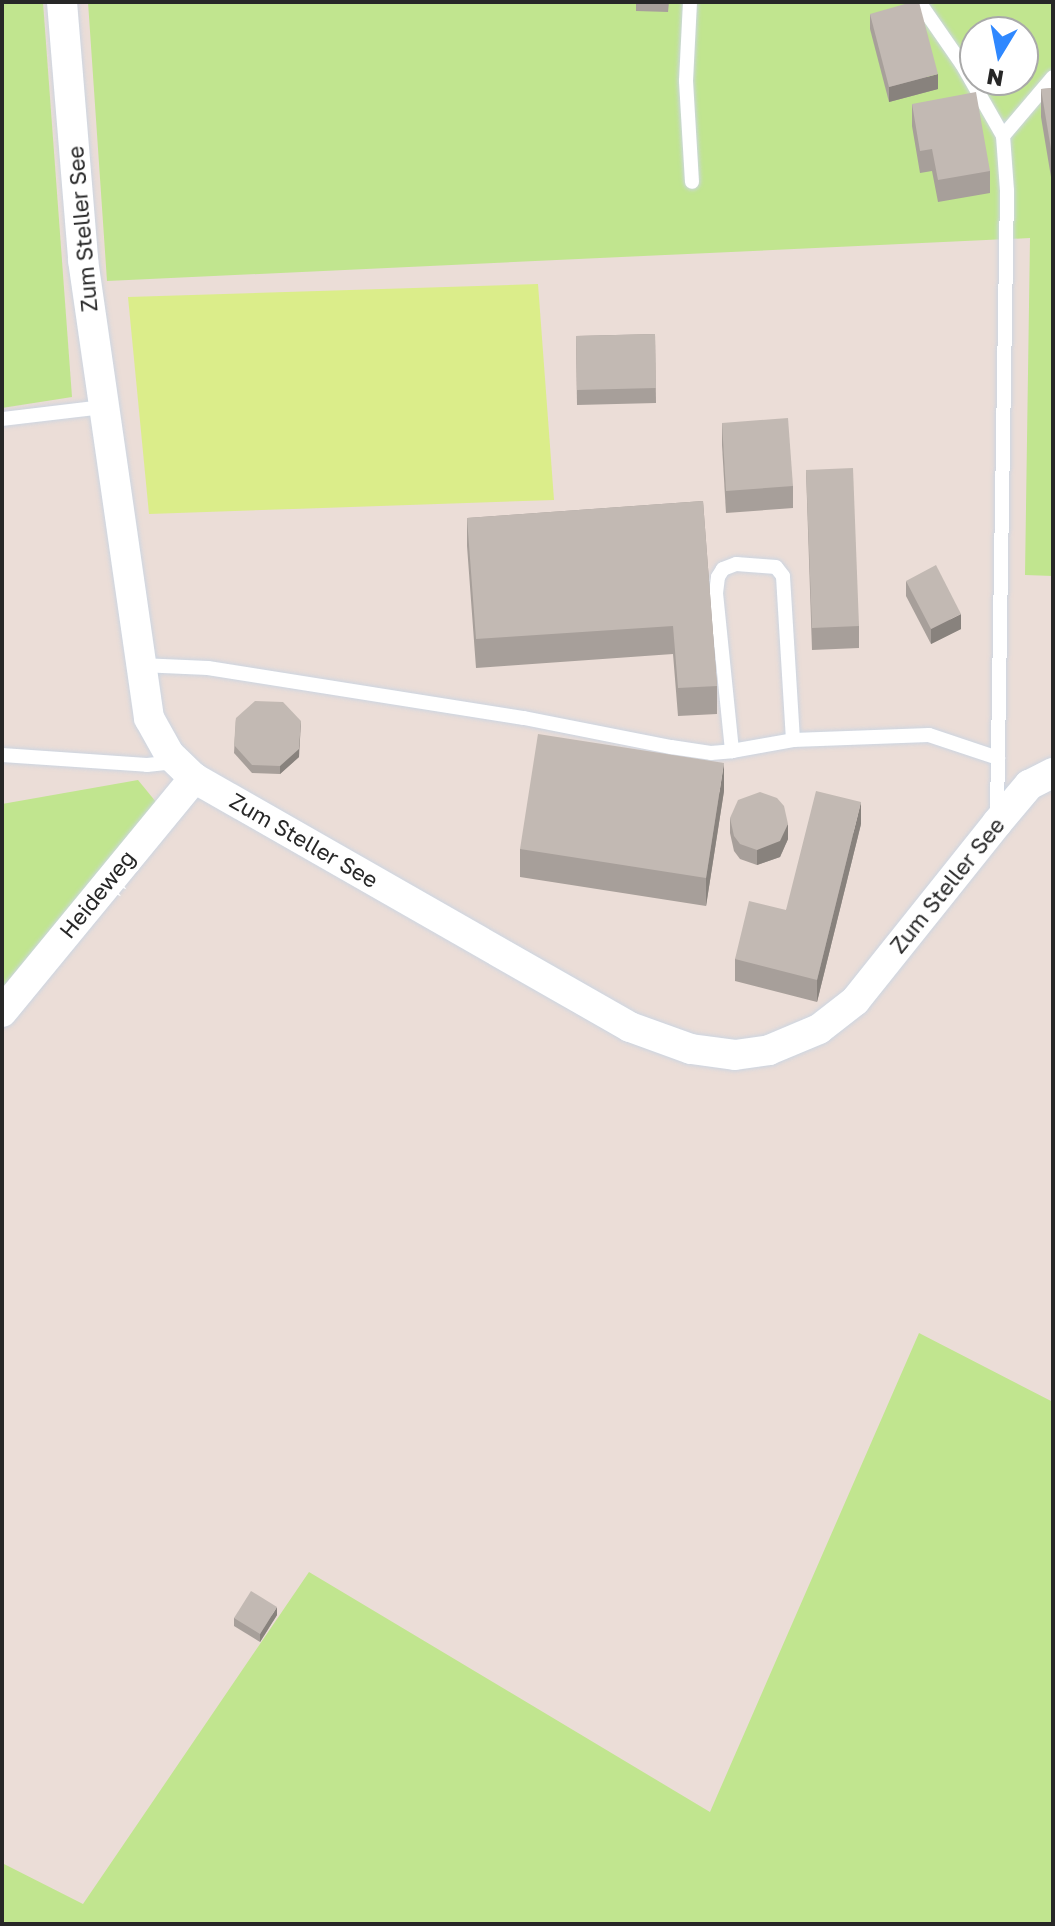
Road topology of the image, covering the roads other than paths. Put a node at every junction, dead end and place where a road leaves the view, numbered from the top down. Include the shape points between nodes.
1 (62, 2) edge
2 (690, 2) edge
3 (919, 2) edge
4 (1053, 77) edge
5 (1003, 136) junction
6 (692, 182) dead end
7 (102, 407) junction
8 (2, 419) edge
9 (140, 665) junction
10 (793, 740) junction
11 (732, 751) junction
12 (2, 755) edge
13 (998, 758) junction
14 (186, 770) junction
15 (1053, 773) edge
16 (997, 823) junction
17 (2, 1012) edge

1 - 7 street, Zum Steller See via 83,260
2 - 6 lane via 686,81
3 - 5 lane
4 - 5 lane
5 - 13 lane via 1007,191
7 - 8 lane
7 - 9 street, Zum Steller See
9 - 11 lane via 208,668 671,747
9 - 14 street, Zum Steller See via 149,718 169,754
10 - 11 lane
10 - 11 lane via 783,576 776,567 736,564 723,569 716,593
10 - 13 lane via 929,735
12 - 14 lane
13 - 16 lane
14 - 16 street, Zum Steller See via 630,1027 691,1049 735,1055 769,1050 819,1029 855,1001
14 - 17 street, Heideweg
15 - 16 street, Zum Steller See via 1029,785

